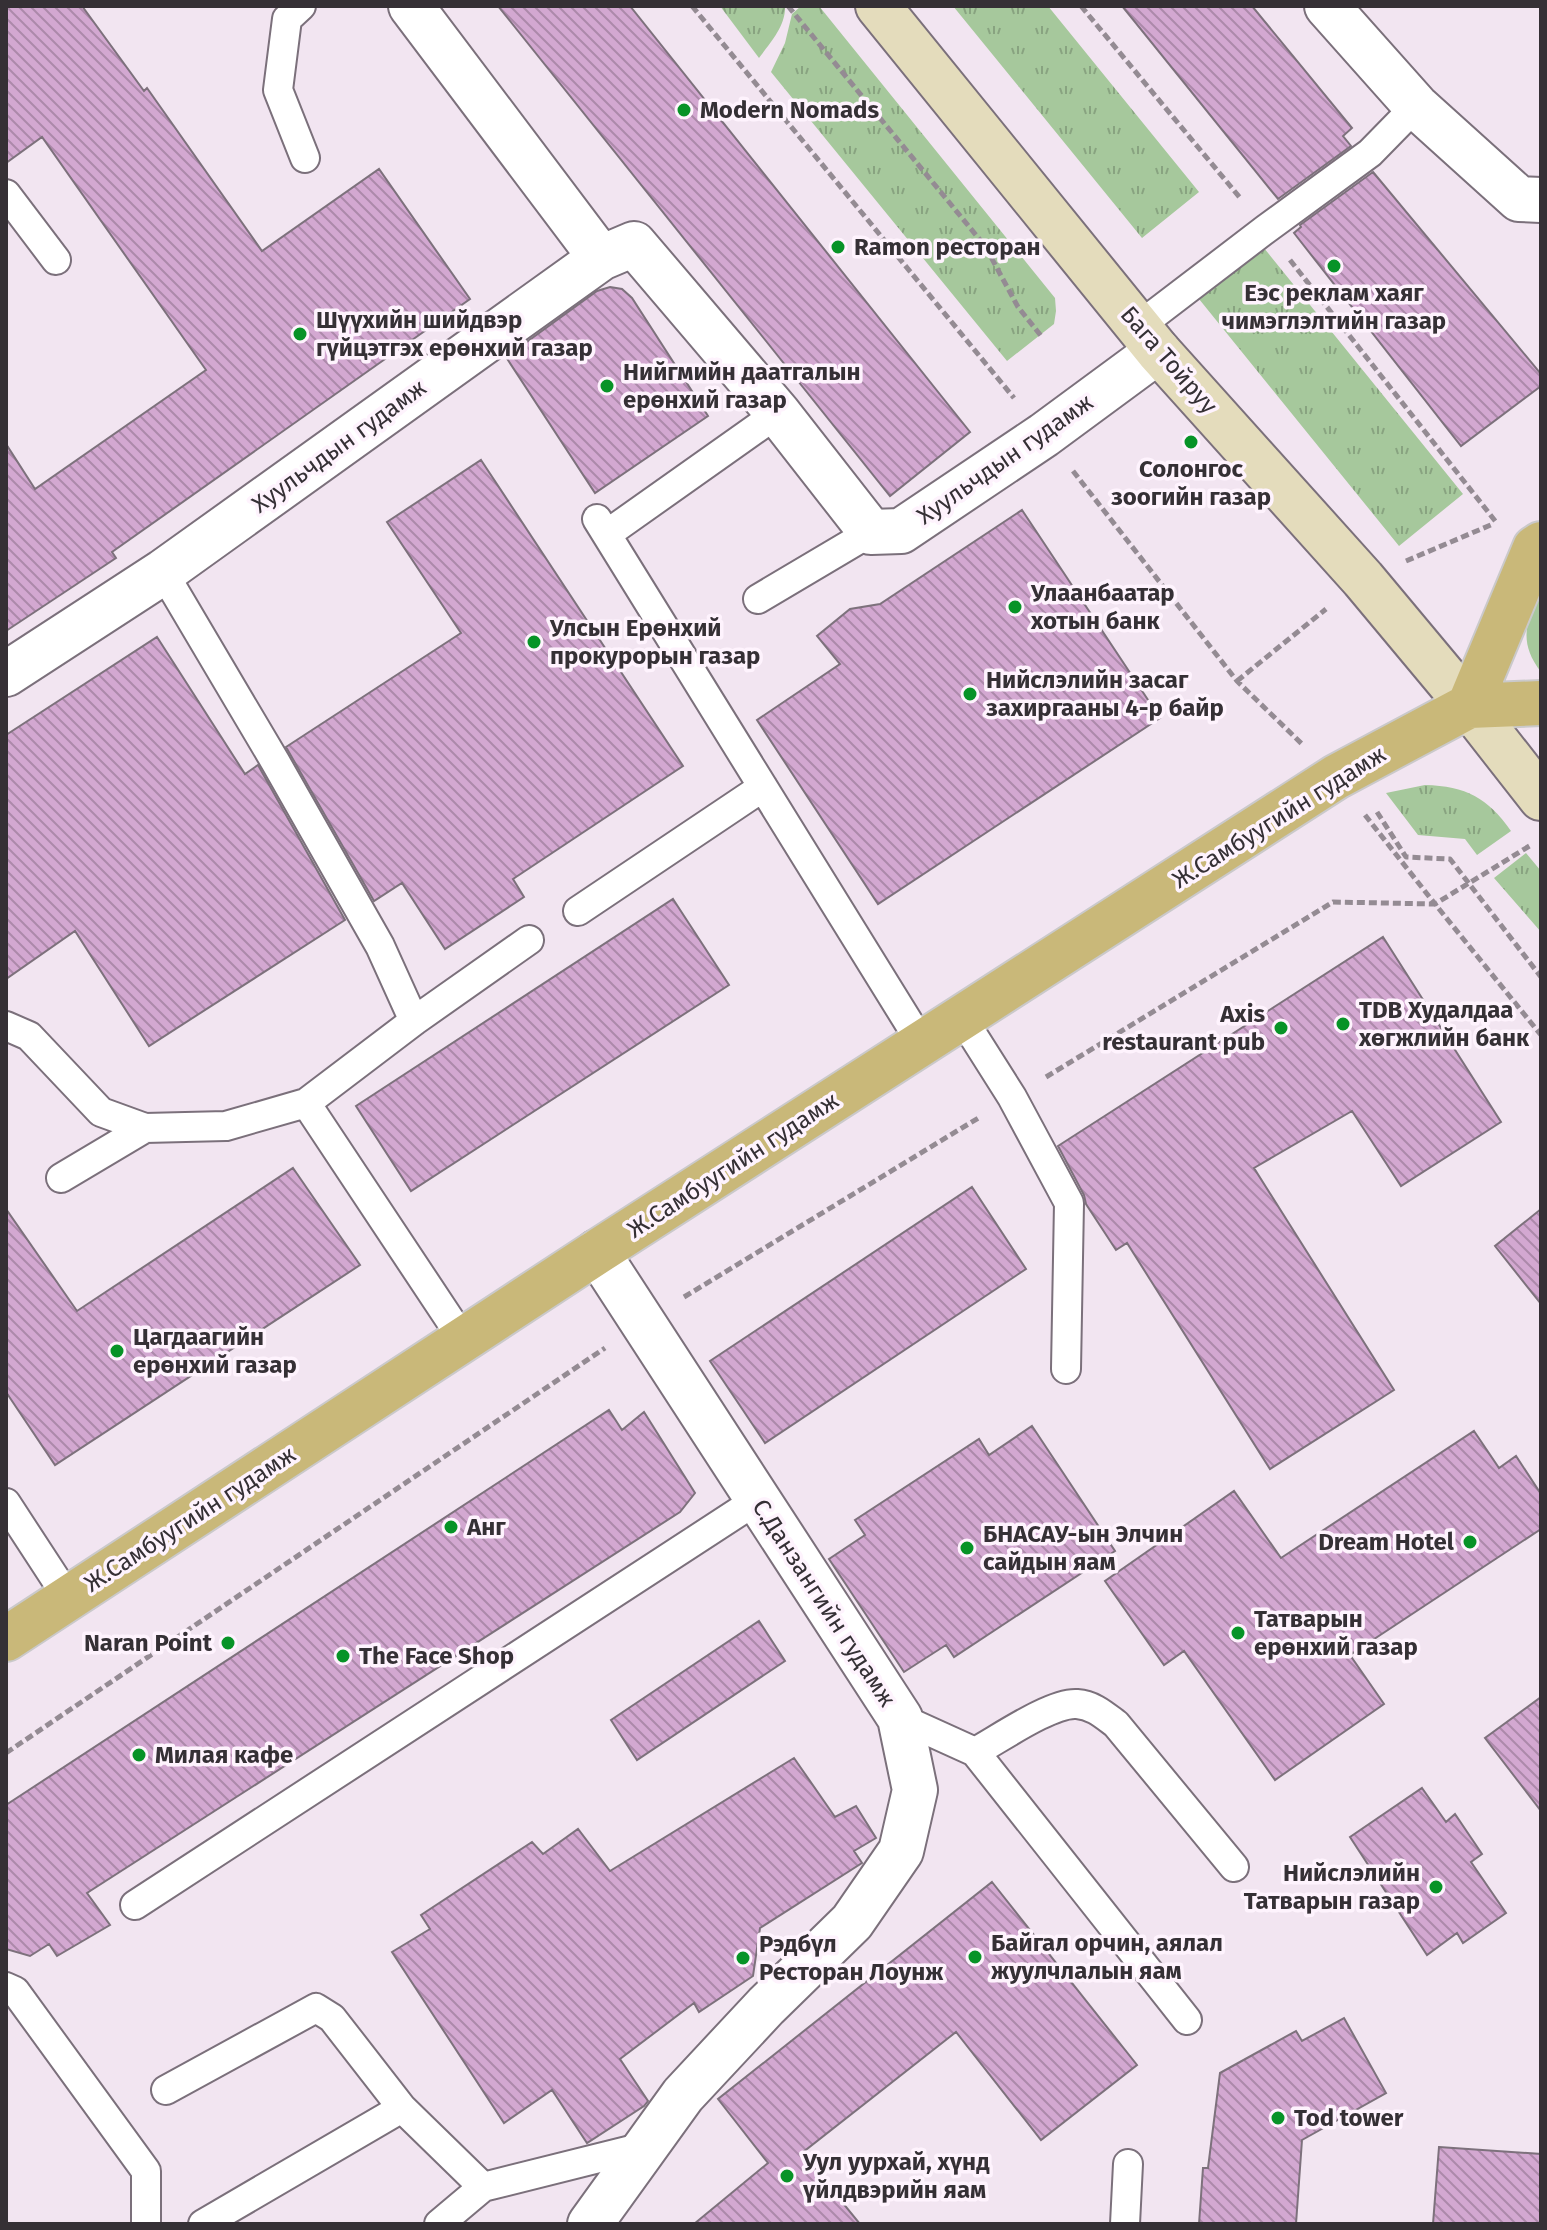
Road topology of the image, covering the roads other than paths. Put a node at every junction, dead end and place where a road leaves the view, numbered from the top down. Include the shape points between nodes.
1 (301, 6) edge
2 (411, 6) edge
3 (878, 6) edge
4 (1327, 6) edge
5 (1416, 106) junction
6 (305, 158) dead end
7 (6, 194) edge
8 (1541, 200) edge
9 (601, 258) junction
10 (56, 260) dead end
11 (1148, 339) junction
12 (778, 413) junction
13 (871, 532) junction
14 (1541, 544) edge
15 (163, 572) junction
16 (758, 599) dead end
17 (6, 674) edge
18 (1541, 703) edge
19 (1469, 706) junction
20 (763, 787) junction
21 (1541, 798) edge
22 (578, 911) dead end
23 (529, 940) dead end
24 (962, 1018) junction
25 (414, 1021) junction
26 (6, 1026) edge
27 (922, 1044) junction
28 (306, 1103) junction
29 (145, 1128) junction
30 (61, 1178) dead end
31 (597, 1252) junction
32 (464, 1341) junction
33 (1066, 1369) dead end
34 (757, 1500) junction
35 (6, 1503) edge
36 (68, 1598) junction
37 (6, 1639) edge
38 (900, 1718) junction
39 (975, 1752) junction
40 (1234, 1867) dead end
41 (135, 1905) dead end
42 (6, 1987) edge
43 (1187, 2020) dead end
44 (166, 2090) dead end
45 (402, 2108) junction
46 (647, 2146) junction
47 (1128, 2164) dead end
48 (483, 2187) junction
49 (146, 2224) edge
50 (203, 2224) edge
51 (439, 2224) edge
52 (590, 2224) edge
53 (1125, 2224) edge

1 - 6 lane via 287,19 278,90
2 - 9 street
3 - 11 main road, Бага Тойруу
4 - 5 street
5 - 8 street via 1519,199
5 - 11 lane via 1370,153 1266,229
7 - 10 lane
9 - 12 street, Хуульчдын гудамж via 634,244
9 - 15 street, Хуульчдын гудамж
11 - 13 street, Хуульчдын гудамж via 1044,435 901,531
11 - 19 main road, Бага Тойруу
12 - 13 street, Хуульчдын гудамж
12 - 20 lane via 602,527
13 - 16 lane
14 - 19 main road
15 - 17 street, Хуульчдын гудамж
15 - 25 lane via 380,946
18 - 19 main road, Ж.Самбуугийн гудамж
19 - 21 main road, Бага Тойруу
19 - 24 main road, Ж.Самбуугийн гудамж via 1336,777
20 - 22 lane
20 - 27 lane
23 - 25 lane
24 - 27 main road, Ж.Самбуугийн гудамж
24 - 33 lane via 1069,1203
25 - 28 lane
26 - 29 lane via 29,1036 101,1112
27 - 31 main road, Ж.Самбуугийн гудамж
28 - 29 lane via 226,1126
28 - 32 lane
29 - 30 lane
31 - 32 main road, Ж.Самбуугийн гудамж
31 - 34 street, С.Данзангийн гудамж
32 - 36 main road, Ж.Самбуугийн гудамж
34 - 38 street, С.Данзангийн гудамж
34 - 41 lane
35 - 36 lane
36 - 37 main road, Ж.Самбуугийн гудамж
38 - 39 lane, С.Данзангийн гудамж
38 - 46 street via 915,1790 901,1851 852,1922 683,2095
39 - 40 lane via 1061,1704 1099,1710
39 - 43 lane, С.Данзангийн гудамж
42 - 49 lane via 15,1991 146,2171
44 - 45 lane via 316,2008 332,2018
45 - 48 lane
45 - 50 lane
46 - 48 lane
46 - 52 street
47 - 53 lane
48 - 51 lane

